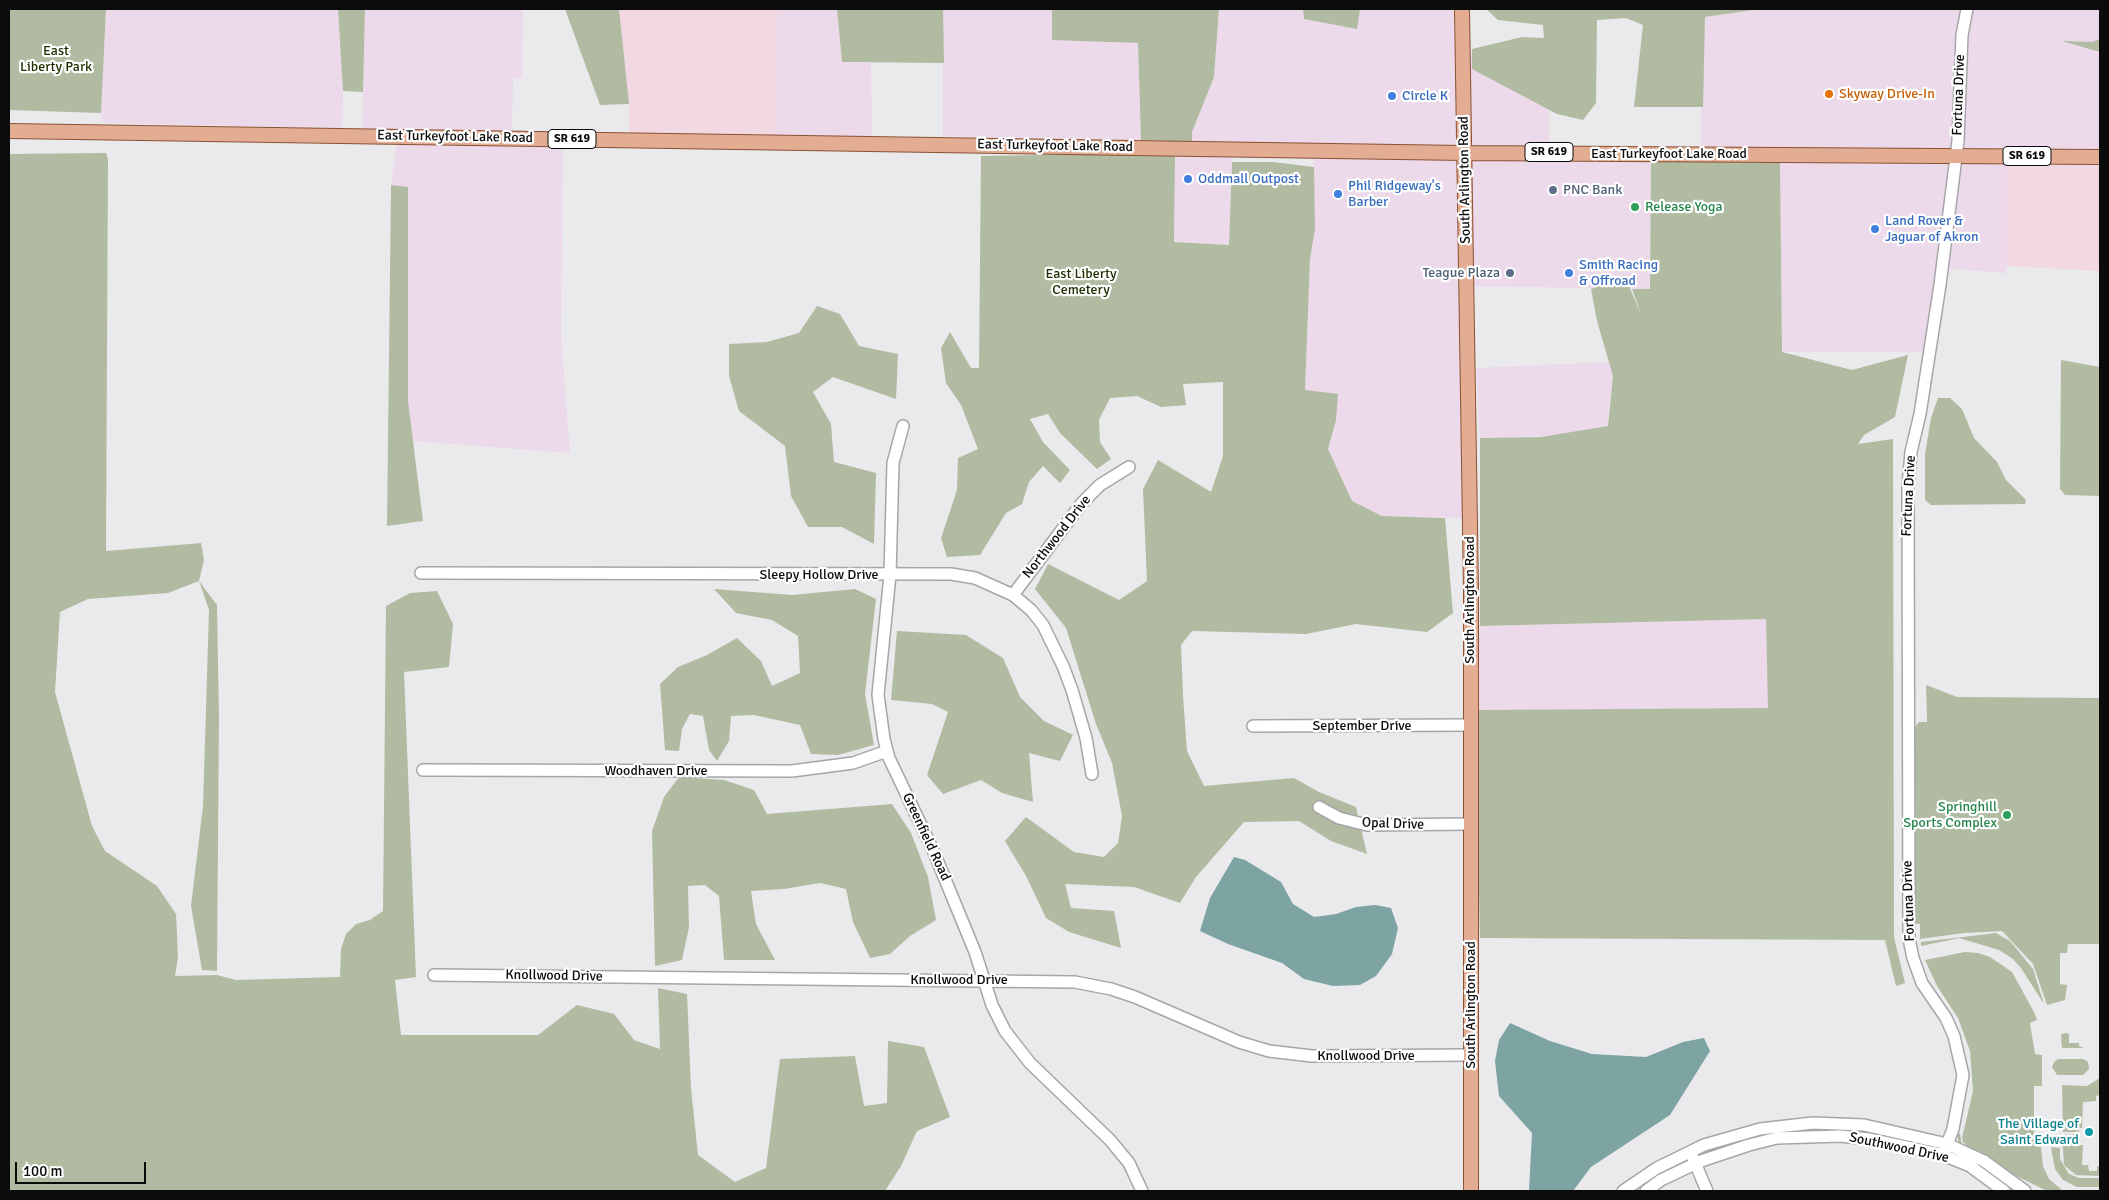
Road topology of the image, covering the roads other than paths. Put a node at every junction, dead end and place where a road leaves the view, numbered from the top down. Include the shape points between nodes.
1 (1462, 9) edge
2 (1968, 9) edge
3 (9, 131) edge
4 (1464, 153) junction
5 (1956, 156) junction
6 (2100, 157) edge
7 (902, 426) dead end
8 (1128, 467) dead end
9 (421, 573) dead end
10 (890, 575) junction
11 (1013, 594) junction
12 (1470, 725) junction
13 (1253, 726) dead end
14 (886, 751) junction
15 (423, 770) dead end
16 (1092, 774) dead end
17 (1319, 807) dead end
18 (1470, 824) junction
19 (434, 975) dead end
20 (985, 980) junction
21 (1471, 1055) junction
22 (1945, 1149) junction
23 (1690, 1152) junction
24 (1695, 1164) junction
25 (1142, 1191) edge
26 (1471, 1191) edge
27 (1623, 1191) edge
28 (1646, 1191) edge
29 (1707, 1191) edge
30 (2004, 1191) edge
31 (2025, 1191) edge

1 - 4 main road, South Arlington Road
2 - 5 street, Fortuna Drive via 1962,35
3 - 4 main road, East Turkeyfoot Lake Road / SR 619
4 - 5 main road, East Turkeyfoot Lake Road / SR 619
4 - 12 main road, South Arlington Road
5 - 6 main road, East Turkeyfoot Lake Road / SR 619
5 - 22 street, Fortuna Drive via 1933,333 1911,452 1908,486 1907,915 1913,958 1922,983 1946,1018 1961,1059 1960,1095
7 - 10 street, Greenfield Road via 893,463
8 - 11 street, Northwood Drive via 1100,485 1082,503
9 - 10 street, Sleepy Hollow Drive
10 - 11 street, Sleepy Hollow Drive via 957,575 987,582
10 - 14 street, Greenfield Road via 878,695
11 - 16 street, Sleepy Hollow Drive via 1039,619 1063,666 1082,722
12 - 13 street, September Drive
12 - 18 main road, South Arlington Road
14 - 15 street, Woodhaven Drive via 852,763 792,771
14 - 20 street, Greenfield Road via 933,850
17 - 18 street, Opal Drive via 1340,818 1367,825
18 - 21 main road, South Arlington Road
19 - 20 street, Knollwood Drive
20 - 21 street, Knollwood Drive via 1075,982 1111,989 1239,1042 1287,1054
20 - 25 street, Greenfield Road via 992,1005 1013,1044 1110,1140 1128,1163
21 - 26 main road, South Arlington Road
22 - 23 street, Southwood Drive via 1864,1125 1812,1123 1760,1129
22 - 24 street, Southwood Drive via 1840,1136 1777,1138
22 - 30 street, Southwood Drive
22 - 31 street, Southwood Drive via 1984,1161
23 - 24 street
23 - 27 street, Southwood Drive via 1657,1168
24 - 28 street, Southwood Drive
24 - 29 street

